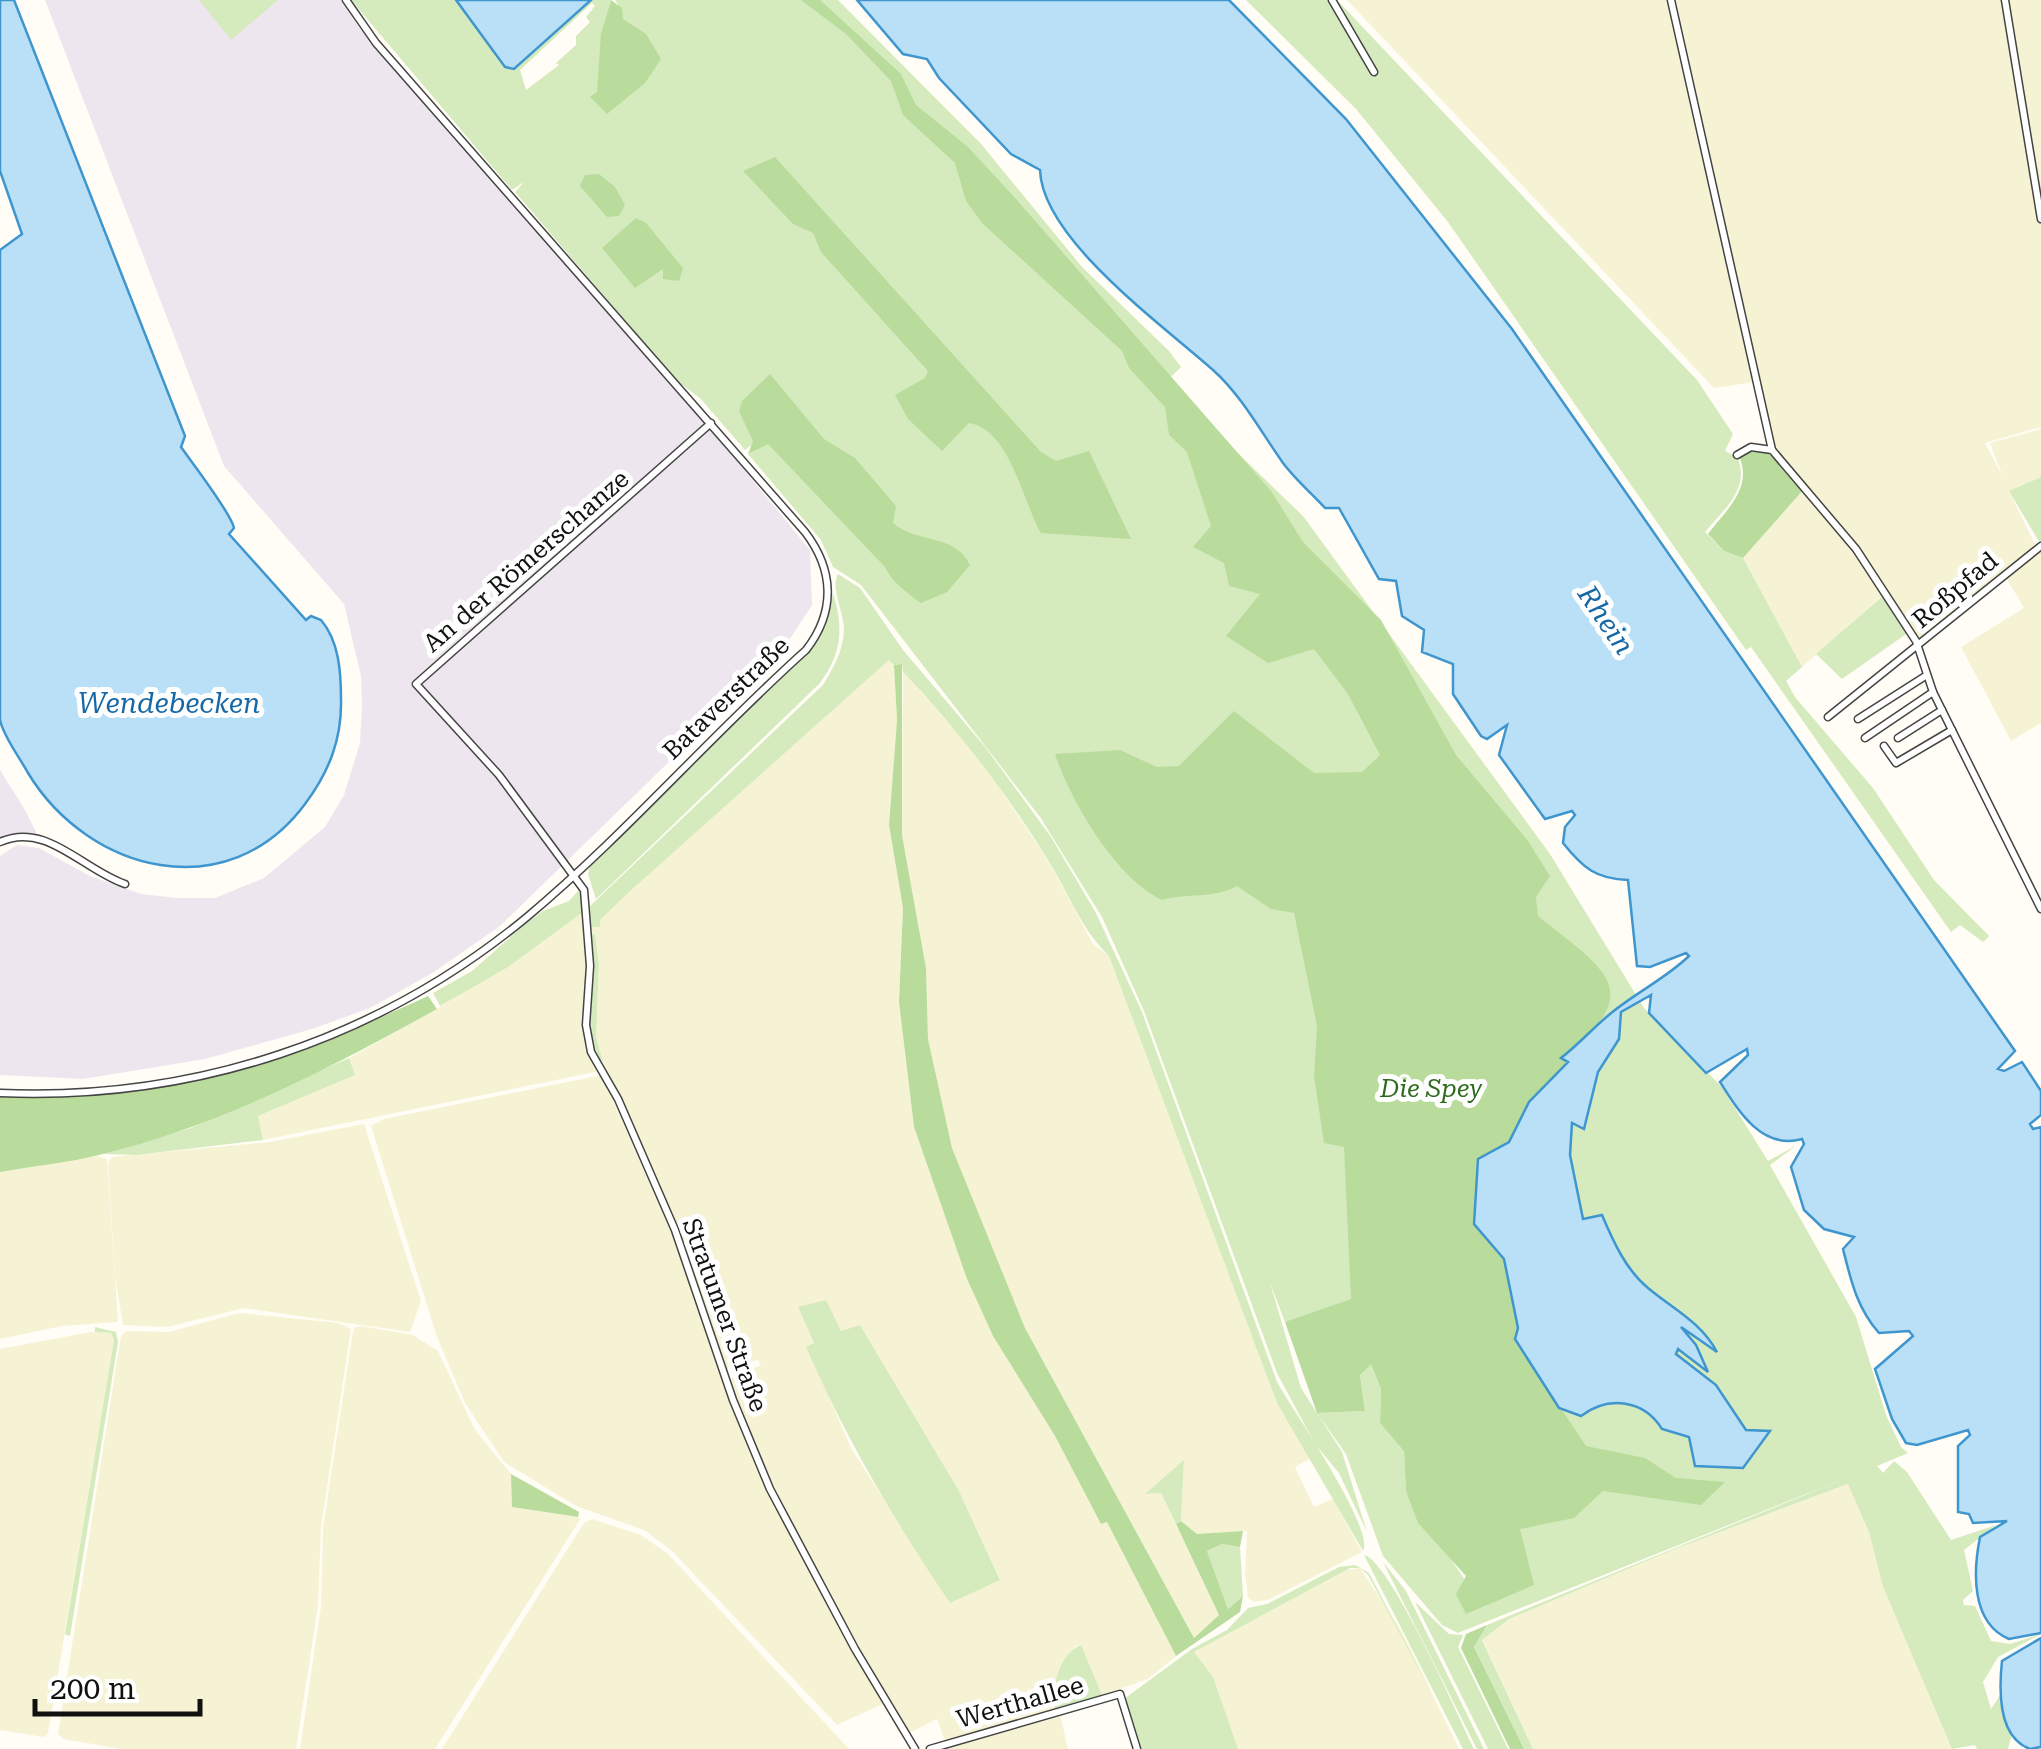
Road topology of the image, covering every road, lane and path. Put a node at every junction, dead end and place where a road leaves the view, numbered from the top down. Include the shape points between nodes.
1 (346, 0) edge
2 (1332, 0) edge
3 (1671, 0) edge
4 (2005, 0) edge
5 (1374, 72) dead end
6 (2041, 219) edge
7 (711, 423) junction
8 (1772, 450) junction
9 (1737, 455) dead end
10 (2041, 546) edge
11 (1919, 646) junction
12 (1927, 675) junction
13 (1933, 692) junction
14 (1942, 710) junction
15 (1828, 718) dead end
16 (1858, 719) dead end
17 (1952, 730) junction
18 (1865, 738) dead end
19 (1898, 738) dead end
20 (1884, 746) dead end
21 (0, 842) edge
22 (574, 874) junction
23 (125, 884) dead end
24 (2041, 908) edge
25 (0, 1092) edge
26 (915, 1749) edge
27 (930, 1749) edge
28 (1137, 1749) edge

1 - 7 street, Bataverstraße via 389,58
2 - 5 street
3 - 8 street
4 - 6 street
7 - 22 street, Bataverstraße via 818,549 828,581 827,610 806,650
7 - 22 street, An der Römerschanze via 416,684 499,775
8 - 9 street via 1751,447
8 - 11 street via 1856,549
10 - 11 street, Roßpfad
11 - 12 street, Roßpfad
11 - 15 street
12 - 13 street, Roßpfad
12 - 16 street
13 - 14 street, Roßpfad
13 - 18 street
14 - 17 street, Roßpfad
14 - 19 street
17 - 20 street via 1896,763
17 - 24 street, Roßpfad
21 - 23 street via 38,836
22 - 25 street, Bataverstraße via 444,977 327,1038 174,1082 89,1093
22 - 26 street, Stratumer Straße via 586,896 591,1052 676,1230 732,1400 770,1490
27 - 28 street, Werthallee via 1120,1694

